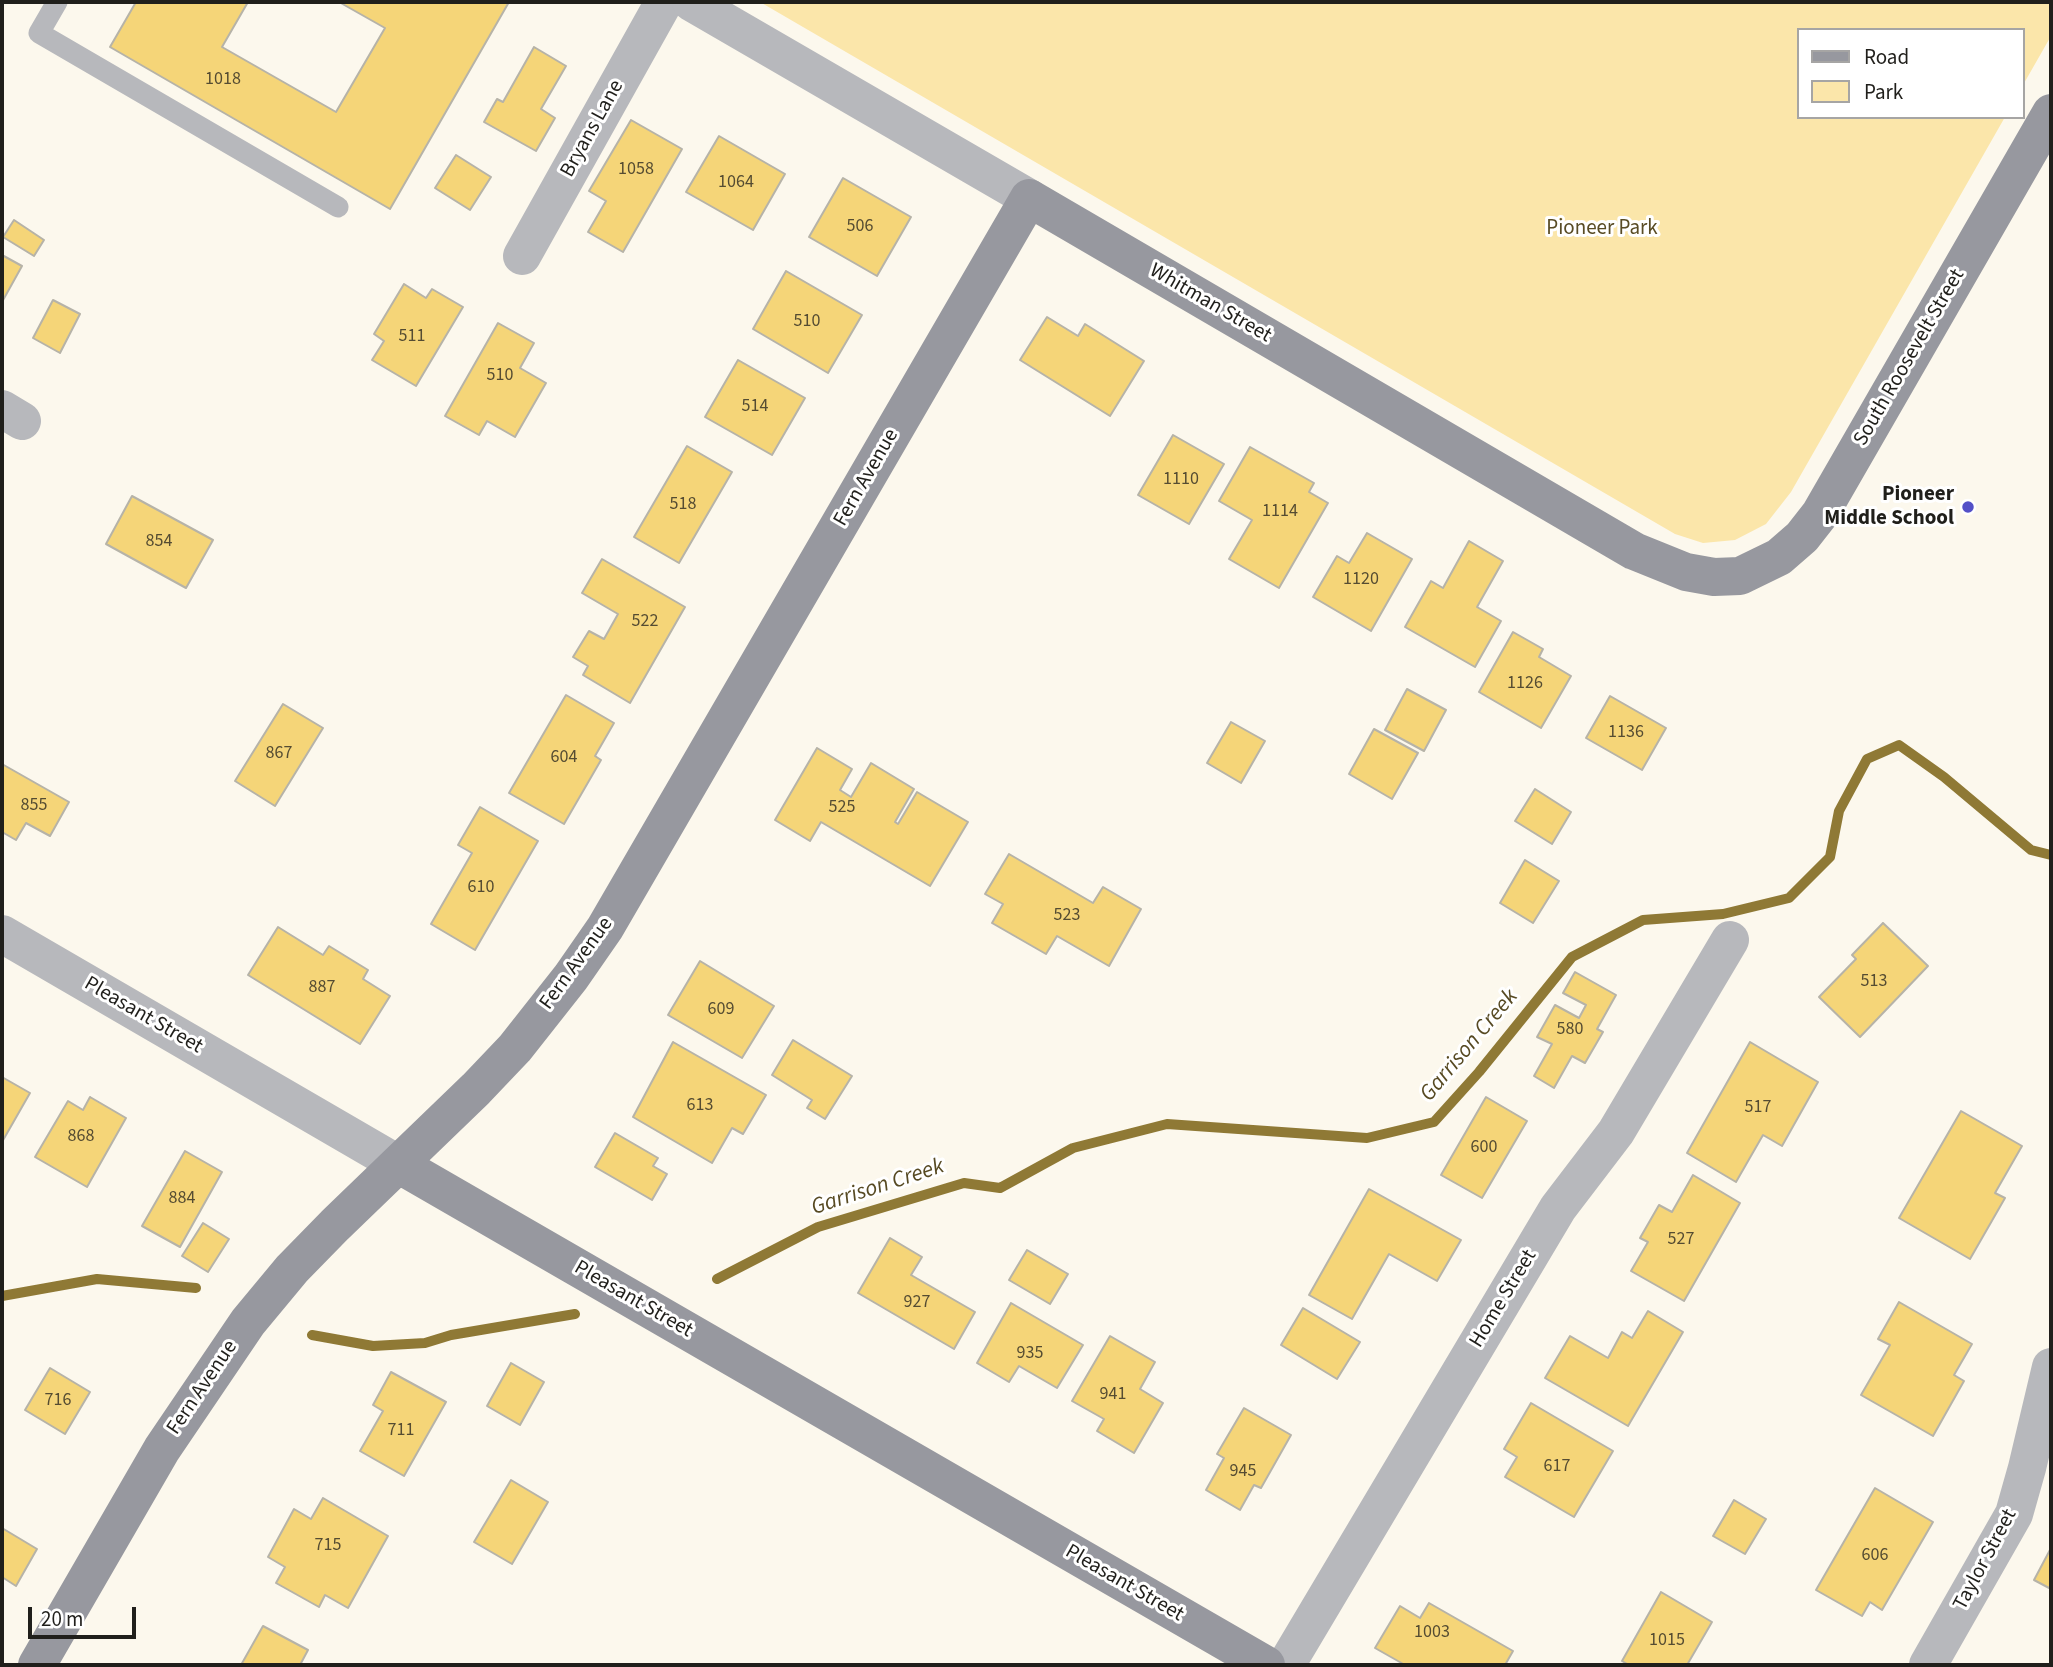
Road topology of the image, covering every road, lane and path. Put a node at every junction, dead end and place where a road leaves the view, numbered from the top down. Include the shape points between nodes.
1 (57, 2) edge
2 (664, 2) edge
3 (691, 2) edge
4 (2051, 113) edge
5 (1029, 198) junction
6 (338, 207) dead end
7 (522, 256) dead end
8 (1740, 576) joint
9 (2, 934) edge
10 (1730, 940) dead end
11 (398, 1164) junction
12 (2051, 1367) edge
13 (2039, 1475) edge
14 (37, 1665) edge
15 (1266, 1665) edge
16 (1286, 1665) edge
17 (1928, 1665) edge

1 - 6 lane via 39,33
2 - 7 street, Bryans Lane
3 - 5 street, Whitman Street
4 - 8 main road, South Roosevelt Street via 1819,514 1779,557
5 - 8 main road, Whitman Street via 1634,551 1686,572
5 - 11 main road, Fern Avenue via 605,928 515,1048
9 - 11 street, Pleasant Street
10 - 16 street, Home Street via 1616,1132 1558,1208
11 - 14 main road, Fern Avenue via 292,1269 248,1322 162,1449
11 - 15 main road, Pleasant Street
12 - 13 street, Taylor Street
13 - 17 street, Taylor Street

